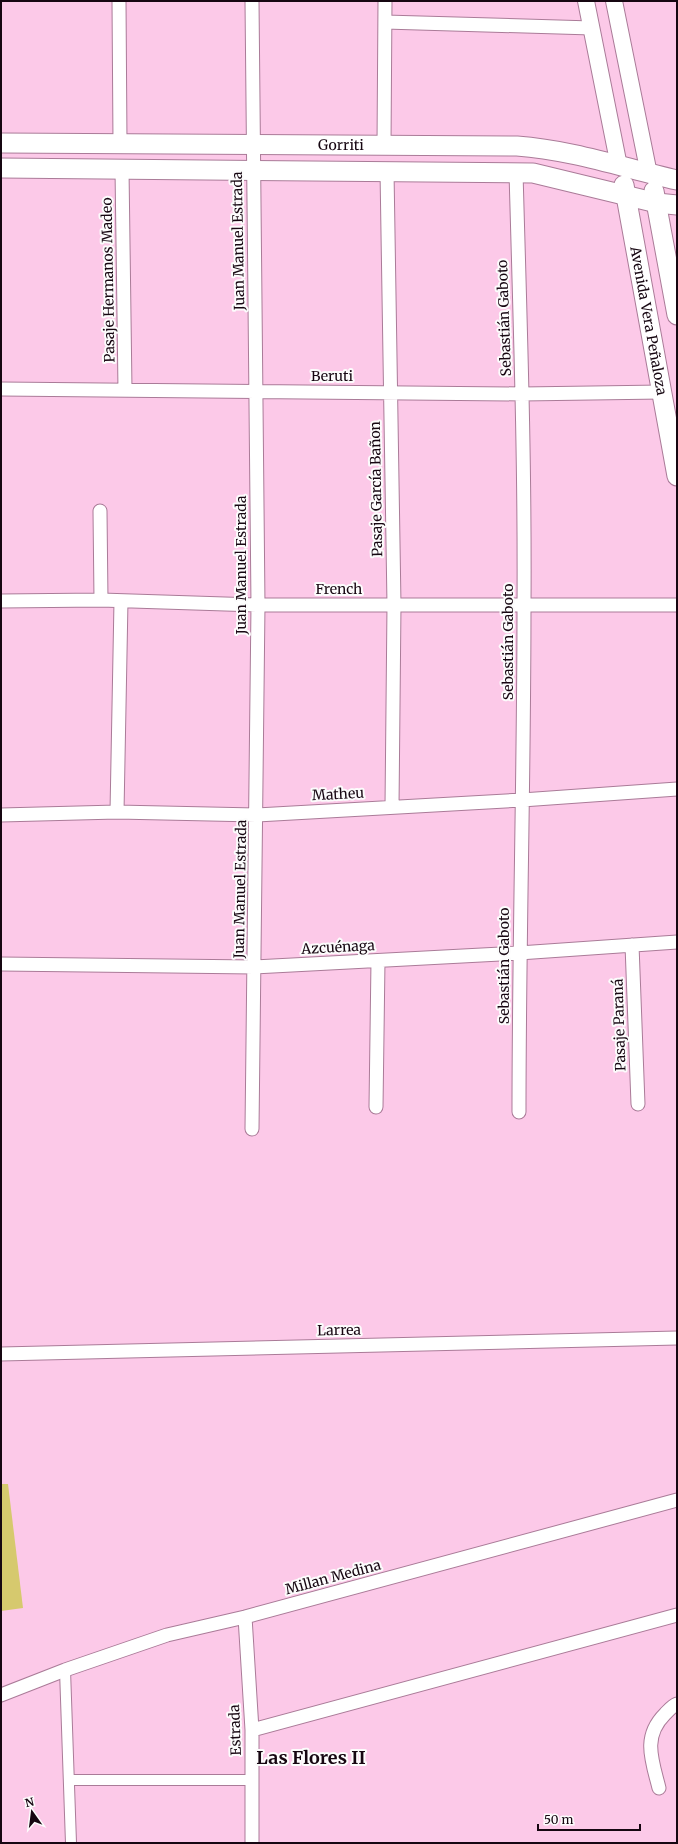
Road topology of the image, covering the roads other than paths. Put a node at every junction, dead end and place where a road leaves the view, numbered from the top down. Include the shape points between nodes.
1 (119, 1) edge
2 (252, 1) edge
3 (385, 1) edge
4 (586, 1) edge
5 (614, 1) edge
6 (385, 22) junction
7 (592, 28) junction
8 (1, 143) edge
9 (120, 143) junction
10 (252, 144) junction
11 (384, 146) junction
12 (619, 166) junction
13 (1, 168) edge
14 (122, 169) junction
15 (253, 170) junction
16 (387, 171) junction
17 (516, 172) junction
18 (649, 174) junction
19 (677, 180) edge
20 (627, 196) junction
21 (656, 203) junction
22 (677, 205) edge
23 (677, 316) edge
24 (1, 389) edge
25 (125, 390) junction
26 (256, 391) junction
27 (390, 392) junction
28 (662, 392) junction
29 (522, 394) junction
30 (677, 476) edge
31 (100, 511) dead end
32 (101, 600) junction
33 (1, 601) edge
34 (120, 601) junction
35 (258, 605) junction
36 (394, 605) junction
37 (524, 605) junction
38 (677, 605) edge
39 (677, 789) edge
40 (522, 800) junction
41 (392, 807) junction
42 (117, 812) junction
43 (1, 815) edge
44 (257, 815) junction
45 (677, 942) edge
46 (632, 945) junction
47 (519, 954) junction
48 (378, 961) junction
49 (1, 964) edge
50 (254, 967) junction
51 (638, 1104) dead end
52 (376, 1107) dead end
53 (519, 1112) dead end
54 (252, 1129) dead end
55 (677, 1338) edge
56 (1, 1354) edge
57 (676, 1504) edge
58 (677, 1615) edge
59 (245, 1617) junction
60 (65, 1670) junction
61 (1, 1695) edge
62 (677, 1704) edge
63 (252, 1730) junction
64 (69, 1780) junction
65 (252, 1780) junction
66 (659, 1788) dead end
67 (71, 1843) edge
68 (252, 1843) edge

1 - 9 street
2 - 10 street, Juan Manuel Estrada
3 - 6 street
4 - 7 street
5 - 18 street
6 - 7 street
6 - 11 street
7 - 12 street
8 - 9 main road, Gorriti
9 - 10 main road, Gorriti
10 - 11 main road, Gorriti
10 - 15 street, Juan Manuel Estrada
11 - 12 main road, Gorriti via 546,148
12 - 18 main road, Gorriti
12 - 20 main road, Avenida Vera Peñaloza
13 - 14 main road, Gorriti
14 - 15 main road, Gorriti
14 - 25 street, Pasaje Hermanos Madeo
15 - 16 main road, Gorriti
15 - 26 street, Juan Manuel Estrada
16 - 17 main road, Gorriti
16 - 27 street, Pasaje García Bañon
17 - 20 main road, Gorriti via 533,173
17 - 29 street, Sebastián Gaboto
18 - 19 main road, Gorriti
18 - 21 main road, Avenida Vera Peñaloza
20 - 21 main road, Gorriti
20 - 28 main road, Avenida Vera Peñaloza
21 - 22 main road, Gorriti
21 - 23 main road, Avenida Vera Peñaloza
24 - 25 street, Beruti
25 - 26 street, Beruti
26 - 27 street, Beruti
26 - 35 street, Juan Manuel Estrada
27 - 29 street, Beruti
27 - 36 street, Pasaje García Bañon
28 - 29 street, Beruti
28 - 30 main road, Avenida Vera Peñaloza
29 - 37 street, Sebastián Gaboto
31 - 32 street
32 - 33 street, French
32 - 34 street, French
34 - 35 street, French
34 - 42 street
35 - 36 street, French
35 - 44 street, Juan Manuel Estrada
36 - 37 street, French
36 - 41 street, Pasaje García Bañon
37 - 38 street, French
37 - 40 street, Sebastián Gaboto
39 - 40 street, Matheu
40 - 41 street, Matheu
40 - 47 street, Sebastián Gaboto
41 - 44 street, Matheu
42 - 43 street, Matheu
42 - 44 street, Matheu
44 - 50 street, Juan Manuel Estrada
45 - 46 street, Azcuénaga
46 - 47 street, Azcuénaga
46 - 51 street, Pasaje Paraná
47 - 48 street, Azcuénaga
47 - 53 street, Sebastián Gaboto
48 - 50 street, Azcuénaga
48 - 52 street
49 - 50 street, Azcuénaga
50 - 54 street, Juan Manuel Estrada
55 - 56 street, Larrea
57 - 59 street, Millan Medina
58 - 63 street
59 - 60 street, Millan Medina via 167,1635
59 - 63 street, Estrada
60 - 61 street, Millan Medina
60 - 64 street
62 - 66 street via 658,1722 650,1741
63 - 65 street, Estrada
64 - 65 street
64 - 67 street
65 - 68 street, Estrada

